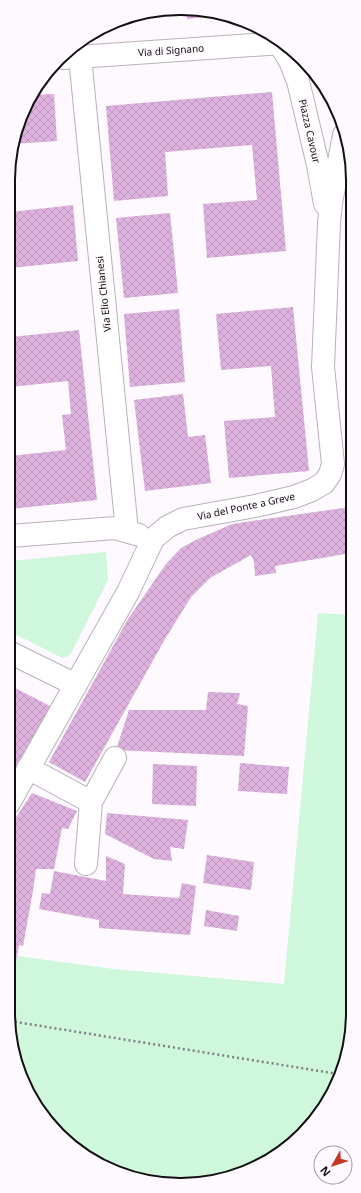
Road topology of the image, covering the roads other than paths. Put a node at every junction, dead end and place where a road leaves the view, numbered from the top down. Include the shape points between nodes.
1 (273, 44) edge
2 (286, 53) edge
3 (72, 58) edge
4 (344, 154) edge
5 (344, 178) edge
6 (329, 223) junction
7 (127, 532) junction
8 (15, 536) edge
9 (153, 539) junction
10 (15, 655) edge
11 (76, 686) junction
12 (115, 758) dead end
13 (28, 768) junction
14 (15, 791) edge
15 (91, 802) junction
16 (86, 864) dead end

1 - 3 street, Via di Signano
2 - 6 street, Piazza Cavour via 298,81
3 - 7 street, Via Elio Chianesi
4 - 5 street, Via del Ponte a Greve
5 - 6 street, Via del Ponte a Greve via 331,203
6 - 9 street, Via del Ponte a Greve via 323,367 333,464 330,474 324,483 294,497 183,519 167,527
7 - 8 street via 115,528
7 - 9 street
9 - 11 street, Via del Ponte a Greve via 128,592
10 - 11 street
11 - 13 street, Via del Ponte a Greve
12 - 15 street
13 - 14 street, Via del Ponte a Greve
13 - 15 street
15 - 16 street

